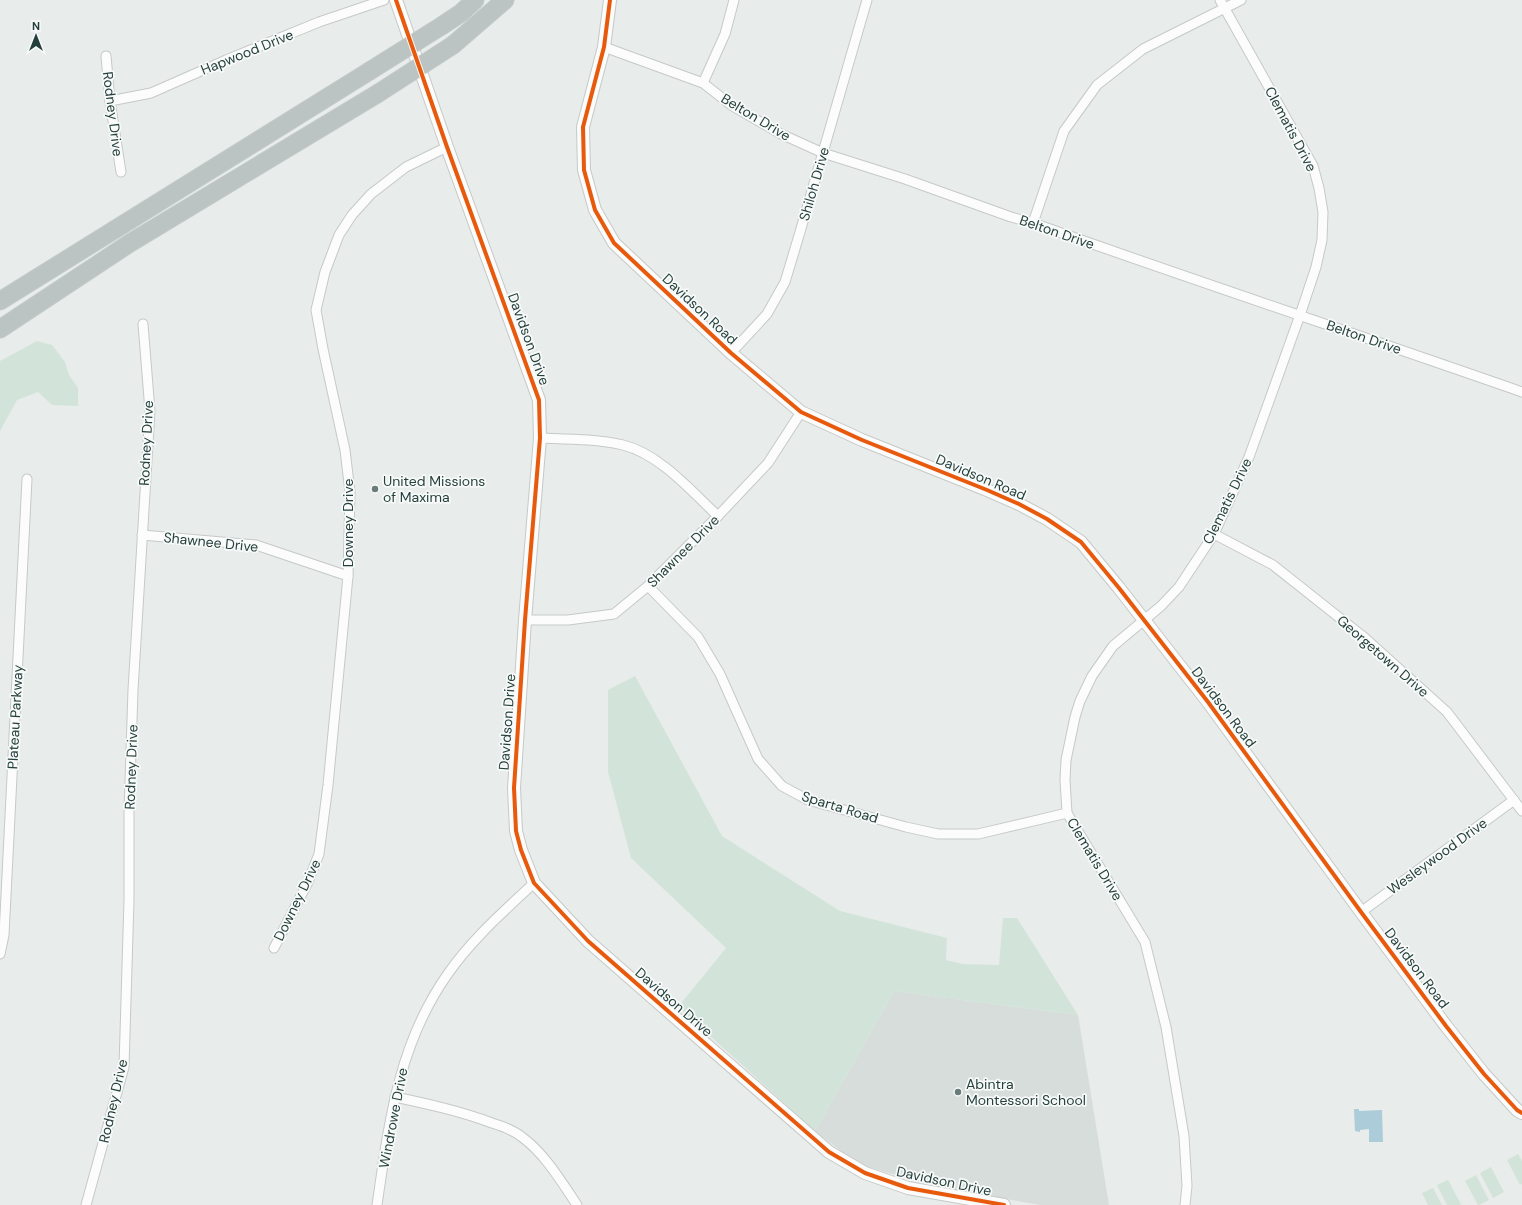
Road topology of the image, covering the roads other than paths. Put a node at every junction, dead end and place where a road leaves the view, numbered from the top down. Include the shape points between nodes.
1 (384, 0) edge
2 (396, 0) edge
3 (475, 0) edge
4 (505, 0) edge
5 (610, 0) edge
6 (734, 0) edge
7 (867, 0) edge
8 (1220, 0) edge
9 (1241, 0) edge
10 (1225, 9) junction
11 (604, 48) junction
12 (106, 56) dead end
13 (703, 83) junction
14 (110, 101) junction
15 (447, 147) junction
16 (823, 153) junction
17 (121, 172) dead end
18 (1033, 223) junction
19 (0, 301) edge
20 (1300, 315) junction
21 (143, 324) dead end
22 (0, 329) edge
23 (731, 353) junction
24 (1522, 392) edge
25 (801, 412) junction
26 (540, 438) junction
27 (28, 479) dead end
28 (718, 516) junction
29 (1214, 534) junction
30 (142, 535) junction
31 (348, 576) junction
32 (648, 586) junction
33 (525, 620) junction
34 (1143, 620) junction
35 (1514, 800) junction
36 (1522, 811) edge
37 (1067, 813) junction
38 (534, 883) junction
39 (1361, 912) junction
40 (274, 948) dead end
41 (0, 954) edge
42 (395, 1097) junction
43 (1522, 1113) edge
44 (86, 1205) edge
45 (377, 1205) edge
46 (577, 1205) edge
47 (1004, 1205) edge
48 (1185, 1205) edge

1 - 14 street, Hapwood Drive via 312,25 151,93
2 - 15 street, Davidson Drive
3 - 19 highway, bridge via 443,25
4 - 22 highway, bridge via 453,44 377,94 130,243
5 - 11 street, Davidson Road
6 - 13 street via 725,34
7 - 16 street, Shiloh Drive
8 - 10 street, Clematis Drive
9 - 10 street
10 - 18 street via 1143,49 1097,85 1064,131
10 - 20 street, Clematis Drive via 1313,166 1319,188 1323,212 1322,240
11 - 13 street, Belton Drive
11 - 23 street, Davidson Road via 583,127 584,170 595,210 614,243
12 - 14 street, Rodney Drive
13 - 16 street, Belton Drive via 731,105 774,130
14 - 17 street, Rodney Drive
15 - 26 street, Davidson Drive via 539,400
15 - 31 street, Downey Drive via 406,167 371,194 352,215 339,235 325,272 316,310 346,450 350,492
16 - 18 street, Belton Drive
16 - 23 street, Shiloh Drive via 785,282 767,314
18 - 20 street, Belton Drive
20 - 24 street, Belton Drive
20 - 29 street, Clematis Drive via 1250,457
21 - 30 street, Rodney Drive via 150,411
23 - 25 street, Davidson Road
25 - 28 street, Shawnee Drive via 768,463
25 - 34 street, Davidson Road via 862,440 1020,504 1047,519 1081,542
26 - 28 street via 624,445 667,468
26 - 33 street, Davidson Drive
27 - 41 street, Plateau Parkway via 4,935
28 - 32 street, Shawnee Drive
29 - 34 street, Clematis Drive via 1178,587 1161,606
29 - 35 street, Georgetown Drive via 1273,565 1365,638 1447,712
30 - 31 street, Shawnee Drive via 256,545
30 - 44 street, Rodney Drive via 133,690 124,1067
31 - 40 street, Downey Drive via 319,854 308,882
32 - 33 street, Shawnee Drive via 614,614 568,620
32 - 37 street, Sparta Road via 698,637 720,674 758,759 782,786 808,800 938,834 978,834
33 - 38 street, Davidson Drive via 514,788 516,831
34 - 37 street, Clematis Drive via 1113,646 1092,676 1080,701 1066,760
34 - 39 street, Davidson Road via 1208,702
35 - 36 street, Georgetown Drive
35 - 39 street, Wesleywood Drive
37 - 48 street, Clematis Drive via 1145,942 1166,1027 1184,1136 1187,1186
38 - 42 street, Windrowe Drive via 488,926 447,975 424,1013 407,1053
38 - 47 street, Davidson Drive via 588,941 829,1152 865,1173 908,1188
39 - 43 street, Davidson Road via 1484,1074
42 - 45 street, Windrowe Drive
42 - 46 street via 438,1106 509,1129 522,1137 550,1164

